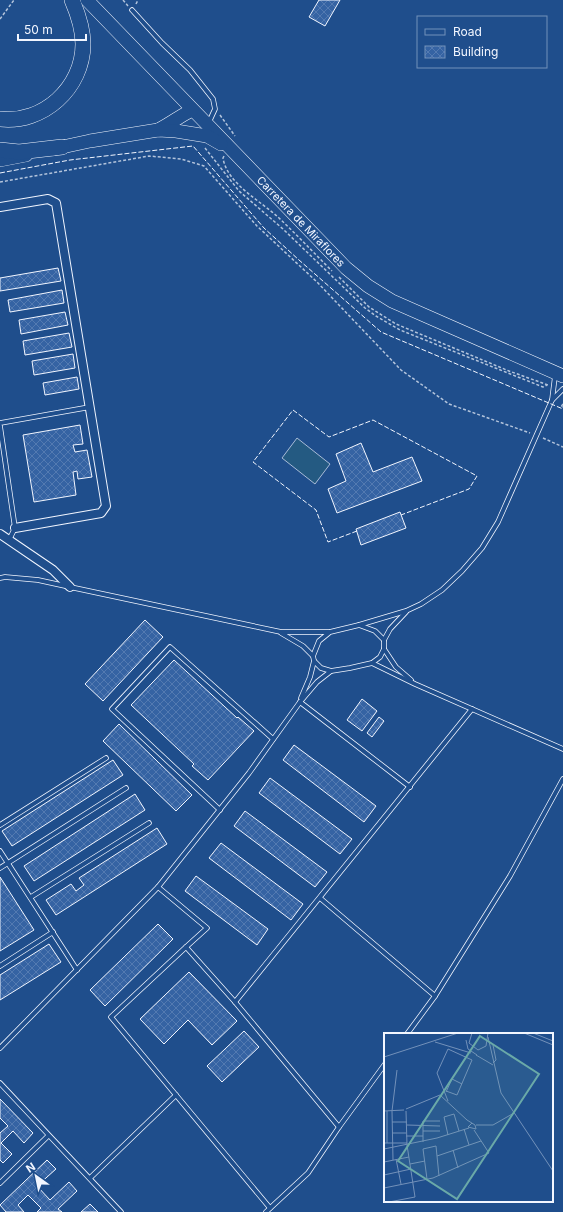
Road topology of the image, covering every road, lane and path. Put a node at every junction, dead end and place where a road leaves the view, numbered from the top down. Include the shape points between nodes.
1 (14, 0) edge
2 (72, 0) edge
3 (87, 0) edge
4 (132, 10) dead end
5 (0, 19) edge
6 (167, 84) junction
7 (215, 109) junction
8 (192, 110) junction
9 (179, 116) junction
10 (0, 119) edge
11 (207, 126) junction
12 (158, 130) junction
13 (176, 131) junction
14 (233, 143) junction
15 (62, 147) junction
16 (0, 150) edge
17 (0, 160) edge
18 (0, 182) edge
19 (0, 207) edge
20 (559, 374) edge
21 (563, 389) edge
22 (552, 400) junction
23 (563, 404) edge
24 (90, 407) junction
25 (563, 407) edge
26 (0, 424) edge
27 (537, 436) junction
28 (563, 446) edge
29 (15, 528) junction
30 (0, 534) edge
31 (9, 540) junction
32 (0, 578) edge
33 (70, 587) junction
34 (406, 611) junction
35 (359, 625) junction
36 (281, 632) junction
37 (330, 632) junction
38 (384, 640) junction
39 (384, 649) junction
40 (313, 658) junction
41 (372, 663) junction
42 (332, 671) junction
43 (415, 684) junction
44 (300, 702) junction
45 (472, 710) junction
46 (273, 739) junction
47 (563, 750) edge
48 (106, 758) dead end
49 (563, 779) edge
50 (410, 787) junction
51 (126, 788) dead end
52 (220, 810) junction
53 (149, 823) dead end
54 (0, 825) edge
55 (0, 851) edge
56 (8, 863) junction
57 (0, 868) edge
58 (158, 887) junction
59 (31, 897) junction
60 (320, 898) junction
61 (53, 932) junction
62 (186, 947) junction
63 (0, 966) edge
64 (78, 970) junction
65 (435, 996) junction
66 (235, 1002) junction
67 (408, 1033) edge
68 (0, 1048) edge
69 (384, 1065) edge
70 (0, 1083) edge
71 (176, 1095) junction
72 (339, 1127) junction
73 (48, 1136) junction
74 (90, 1178) junction
75 (0, 1183) edge
76 (270, 1208) junction
77 (120, 1212) edge
78 (266, 1212) edge

1 - 5 path
2 - 10 highway via 79,16 83,36 80,66 72,84 57,101 37,114 15,120
3 - 6 main road, Carretera de Miraflores
4 - 7 lane via 190,70 213,98
6 - 8 main road, Carretera de Miraflores
6 - 9 main road via 180,110
7 - 11 lane
7 - 14 path
8 - 9 main road
8 - 11 main road, Carretera de Miraflores
8 - 13 main road via 189,122
9 - 12 main road
11 - 14 main road, Carretera de Miraflores
12 - 13 main road
12 - 15 main road
13 - 14 main road
14 - 20 main road, Carretera de Miraflores via 346,268 368,286 392,301
15 - 16 highway via 19,152
15 - 17 main road
18 - 27 path via 149,156 181,159 204,166 257,226 317,282 401,370 449,404
19 - 24 street via 48,199 56,203
20 - 22 lane
21 - 22 lane
22 - 27 lane
23 - 25 path
24 - 26 lane
24 - 29 street via 106,506 101,513
26 - 29 lane
27 - 28 path
27 - 34 lane via 498,522 482,548 442,590
29 - 31 lane
30 - 31 street
31 - 33 street via 53,570
32 - 33 lane via 38,580
33 - 36 lane
34 - 35 lane
34 - 38 lane
35 - 37 lane
35 - 38 lane via 375,631
36 - 37 lane
36 - 40 lane via 303,646
37 - 40 lane via 319,641
38 - 39 lane
39 - 41 lane via 380,657
39 - 43 lane via 396,667
40 - 42 lane via 321,668
40 - 44 lane via 310,677
41 - 42 lane
41 - 43 lane
42 - 44 lane
43 - 45 lane
44 - 46 lane
44 - 50 lane
45 - 47 lane
45 - 50 lane
46 - 52 lane
46 - 52 lane via 170,647 112,709
48 - 54 lane
49 - 65 lane via 510,876
50 - 60 lane
51 - 56 lane
52 - 58 lane
53 - 59 lane
55 - 56 lane
56 - 57 lane
56 - 59 lane
58 - 62 lane via 206,928
58 - 64 lane
59 - 61 lane
60 - 65 lane
60 - 66 lane
61 - 63 lane
61 - 64 lane
62 - 66 lane
62 - 71 lane via 111,1017
64 - 68 lane
65 - 67 lane
66 - 72 lane
69 - 72 lane
70 - 73 lane
71 - 74 lane
71 - 76 lane
72 - 76 lane via 308,1173
73 - 74 lane
73 - 75 lane
74 - 77 lane
76 - 78 lane

